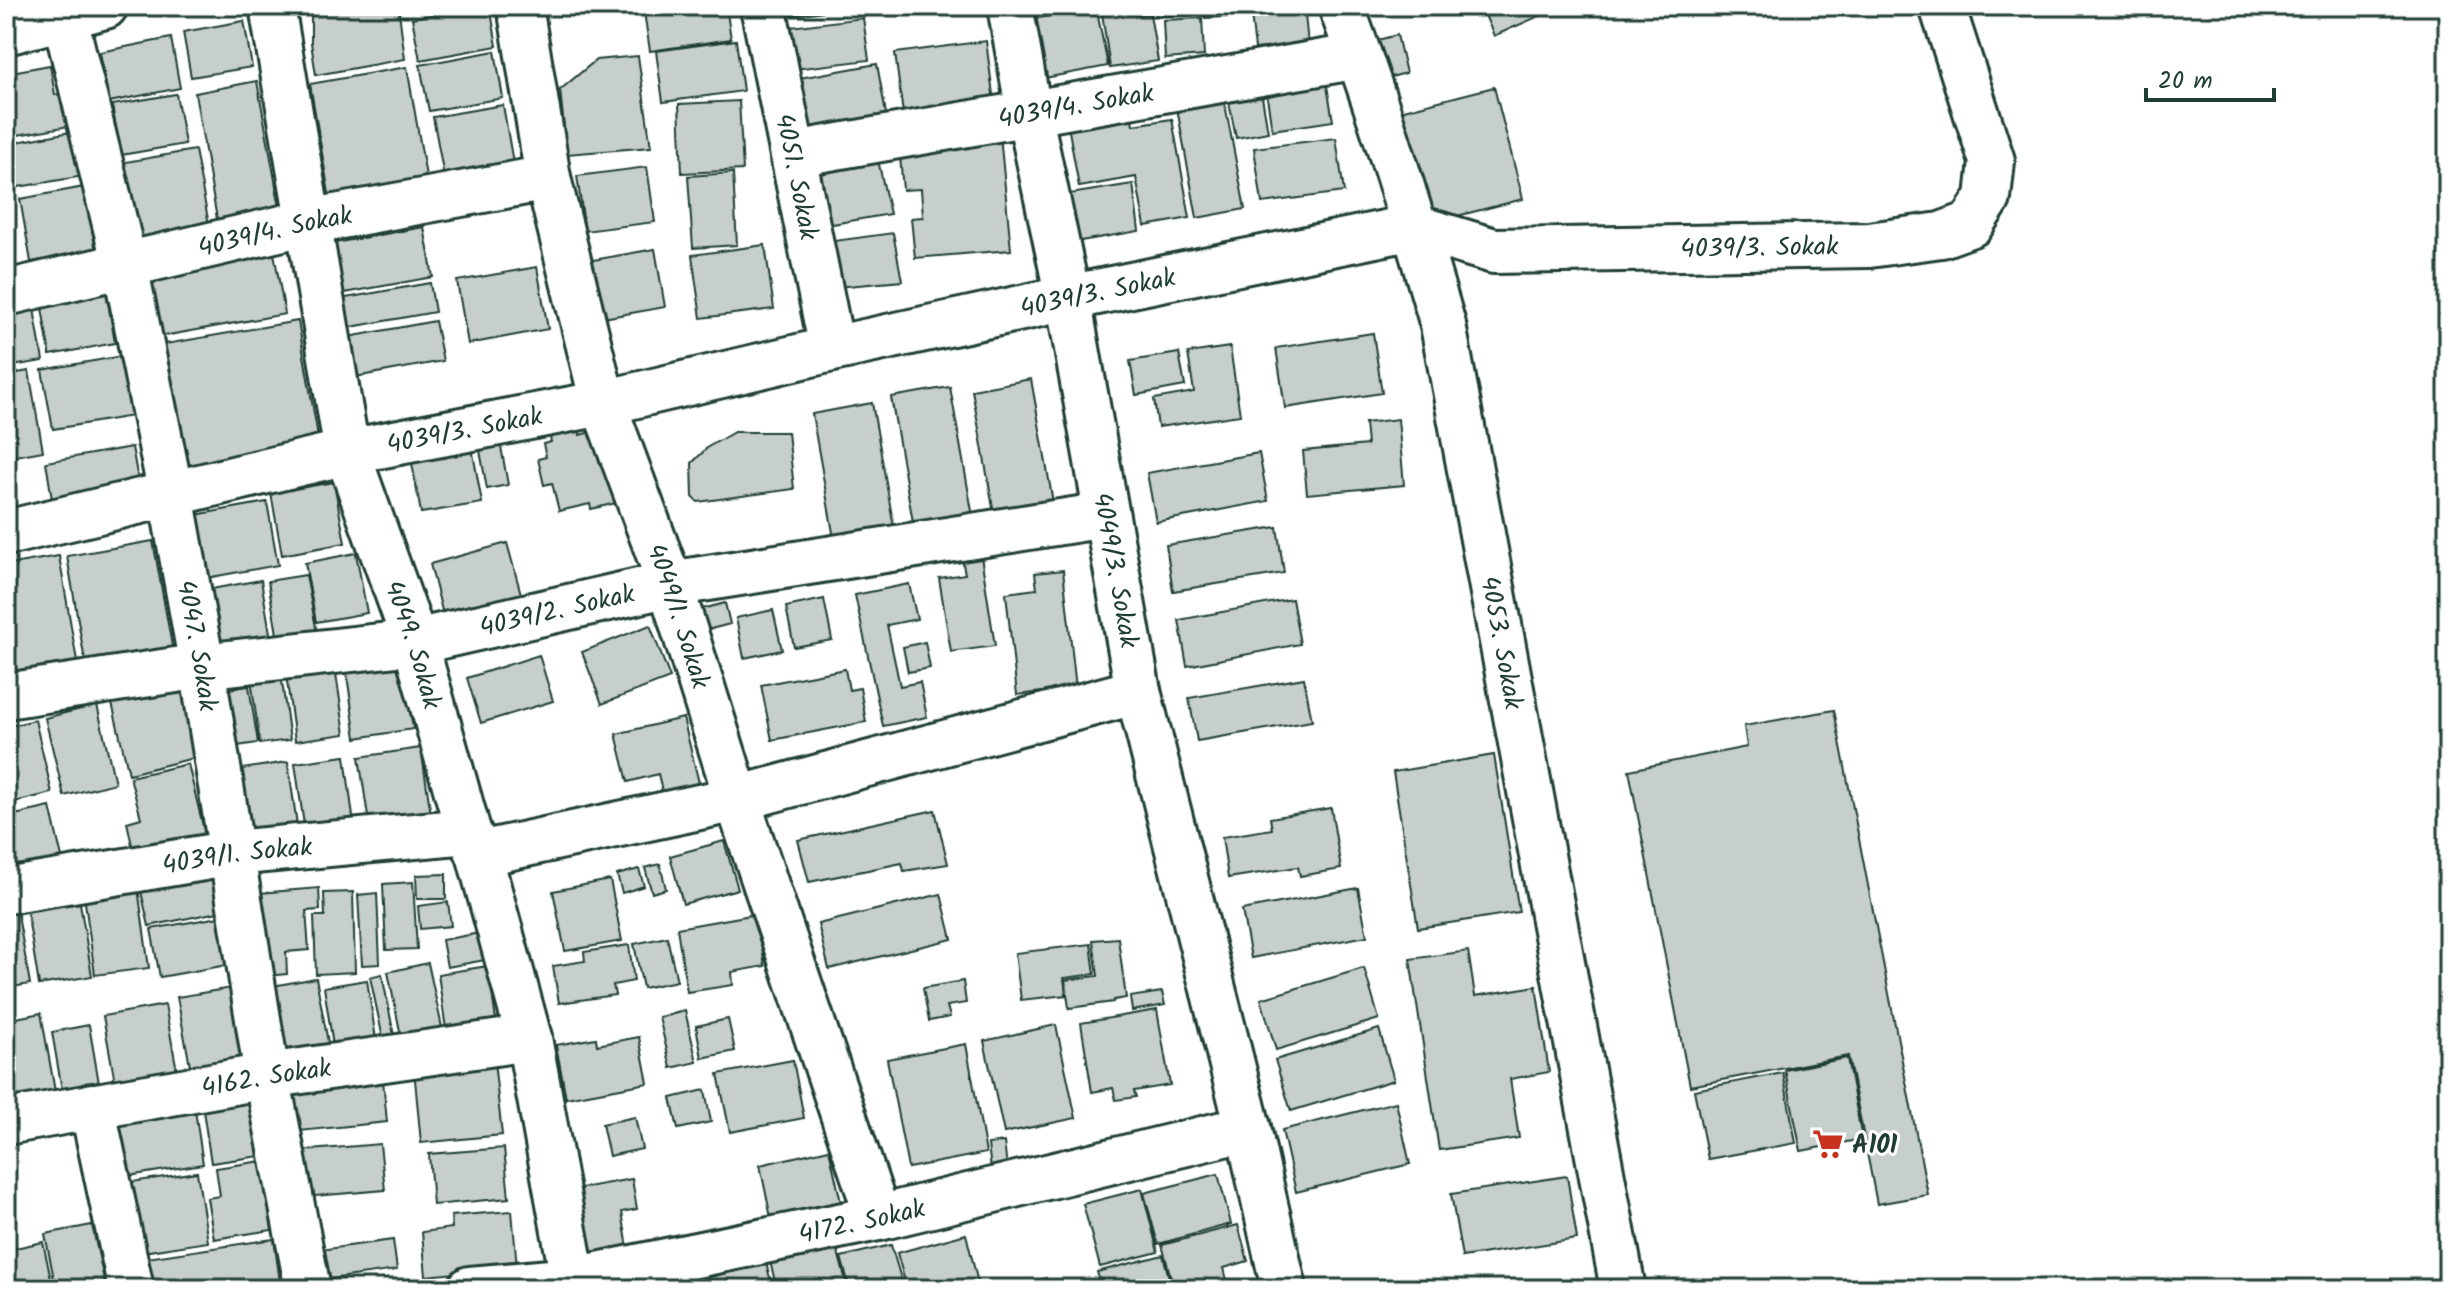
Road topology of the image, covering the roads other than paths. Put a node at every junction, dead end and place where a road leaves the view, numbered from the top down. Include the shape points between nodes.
1 (272, 6) edge
2 (520, 6) edge
3 (763, 6) edge
4 (1010, 6) edge
5 (1341, 6) edge
6 (1942, 6) edge
7 (77, 10) edge
8 (6, 32) edge
9 (1359, 56) junction
10 (1029, 112) junction
11 (794, 154) junction
12 (548, 178) junction
13 (308, 222) junction
14 (1414, 227) junction
15 (125, 265) junction
16 (6, 293) edge
17 (1068, 298) junction
18 (832, 349) junction
19 (603, 403) junction
20 (347, 452) junction
21 (171, 495) junction
22 (1105, 515) junction
23 (6, 533) edge
24 (670, 584) junction
25 (415, 642) junction
26 (202, 666) junction
27 (1138, 691) junction
28 (6, 696) edge
29 (737, 799) junction
30 (473, 843) junction
31 (233, 853) junction
32 (6, 891) edge
33 (529, 1038) junction
34 (267, 1076) junction
35 (92, 1106) junction
36 (6, 1122) edge
37 (1248, 1128) junction
38 (878, 1218) junction
39 (573, 1285) edge
40 (131, 1289) edge
41 (308, 1289) edge
42 (470, 1289) edge
43 (1284, 1289) edge
44 (1623, 1289) edge

1 - 13 street, 4049. Sokak
2 - 12 street, 4049/1. Sokak
3 - 11 street, 4051. Sokak
4 - 10 street, 4049/3. Sokak
5 - 9 street, 4053. Sokak
6 - 14 street, 4039/3. Sokak via 1992,161 1988,198 1971,224 1941,235 1869,245 1494,251
7 - 8 street
7 - 15 street, 4047. Sokak
9 - 10 street, 4039/4. Sokak
9 - 14 street, 4053. Sokak
10 - 11 street, 4039/4. Sokak
10 - 17 street, 4049/3. Sokak
11 - 18 street, 4051. Sokak
12 - 13 street, 4039/4. Sokak
12 - 19 street, 4049/1. Sokak
13 - 15 street, 4039/4. Sokak
13 - 20 street, 4049. Sokak
14 - 17 street, 4039/3. Sokak
14 - 44 street, 4053. Sokak via 1443,325
15 - 16 street, 4039/4. Sokak
15 - 21 street, 4047. Sokak
17 - 18 street, 4039/3. Sokak
17 - 22 street, 4049/3. Sokak
18 - 19 street, 4039/3. Sokak
19 - 20 street, 4039/3. Sokak
19 - 24 street, 4049/1. Sokak
20 - 21 street, 4039/3. Sokak
20 - 25 street, 4049. Sokak
21 - 23 street, 4039/3. Sokak
21 - 26 street, 4047. Sokak
22 - 24 street, 4039/2. Sokak
22 - 27 street, 4049/3. Sokak
24 - 25 street, 4039/2. Sokak
24 - 29 street, 4049/1. Sokak
25 - 26 street, 4039/2. Sokak
25 - 30 street, 4049. Sokak
26 - 28 street, 4039/2. Sokak
26 - 31 street, 4047. Sokak
27 - 29 street, 4039/1. Sokak
27 - 37 street, 4049/3. Sokak
29 - 30 street, 4039/1. Sokak
29 - 38 street, 4049/1. Sokak
30 - 31 street, 4039/1. Sokak
30 - 33 street, 4049. Sokak
31 - 32 street, 4039/1. Sokak
31 - 34 street, 4047. Sokak
33 - 34 street, 4162. Sokak
33 - 39 street, 4049. Sokak
34 - 35 street, 4162. Sokak
34 - 41 street, 4047. Sokak
35 - 36 street, 4162. Sokak
35 - 40 street
37 - 38 street, 4172. Sokak
37 - 43 street, 4049/3. Sokak
38 - 39 street, 4172. Sokak
39 - 42 street, 4172. Sokak

